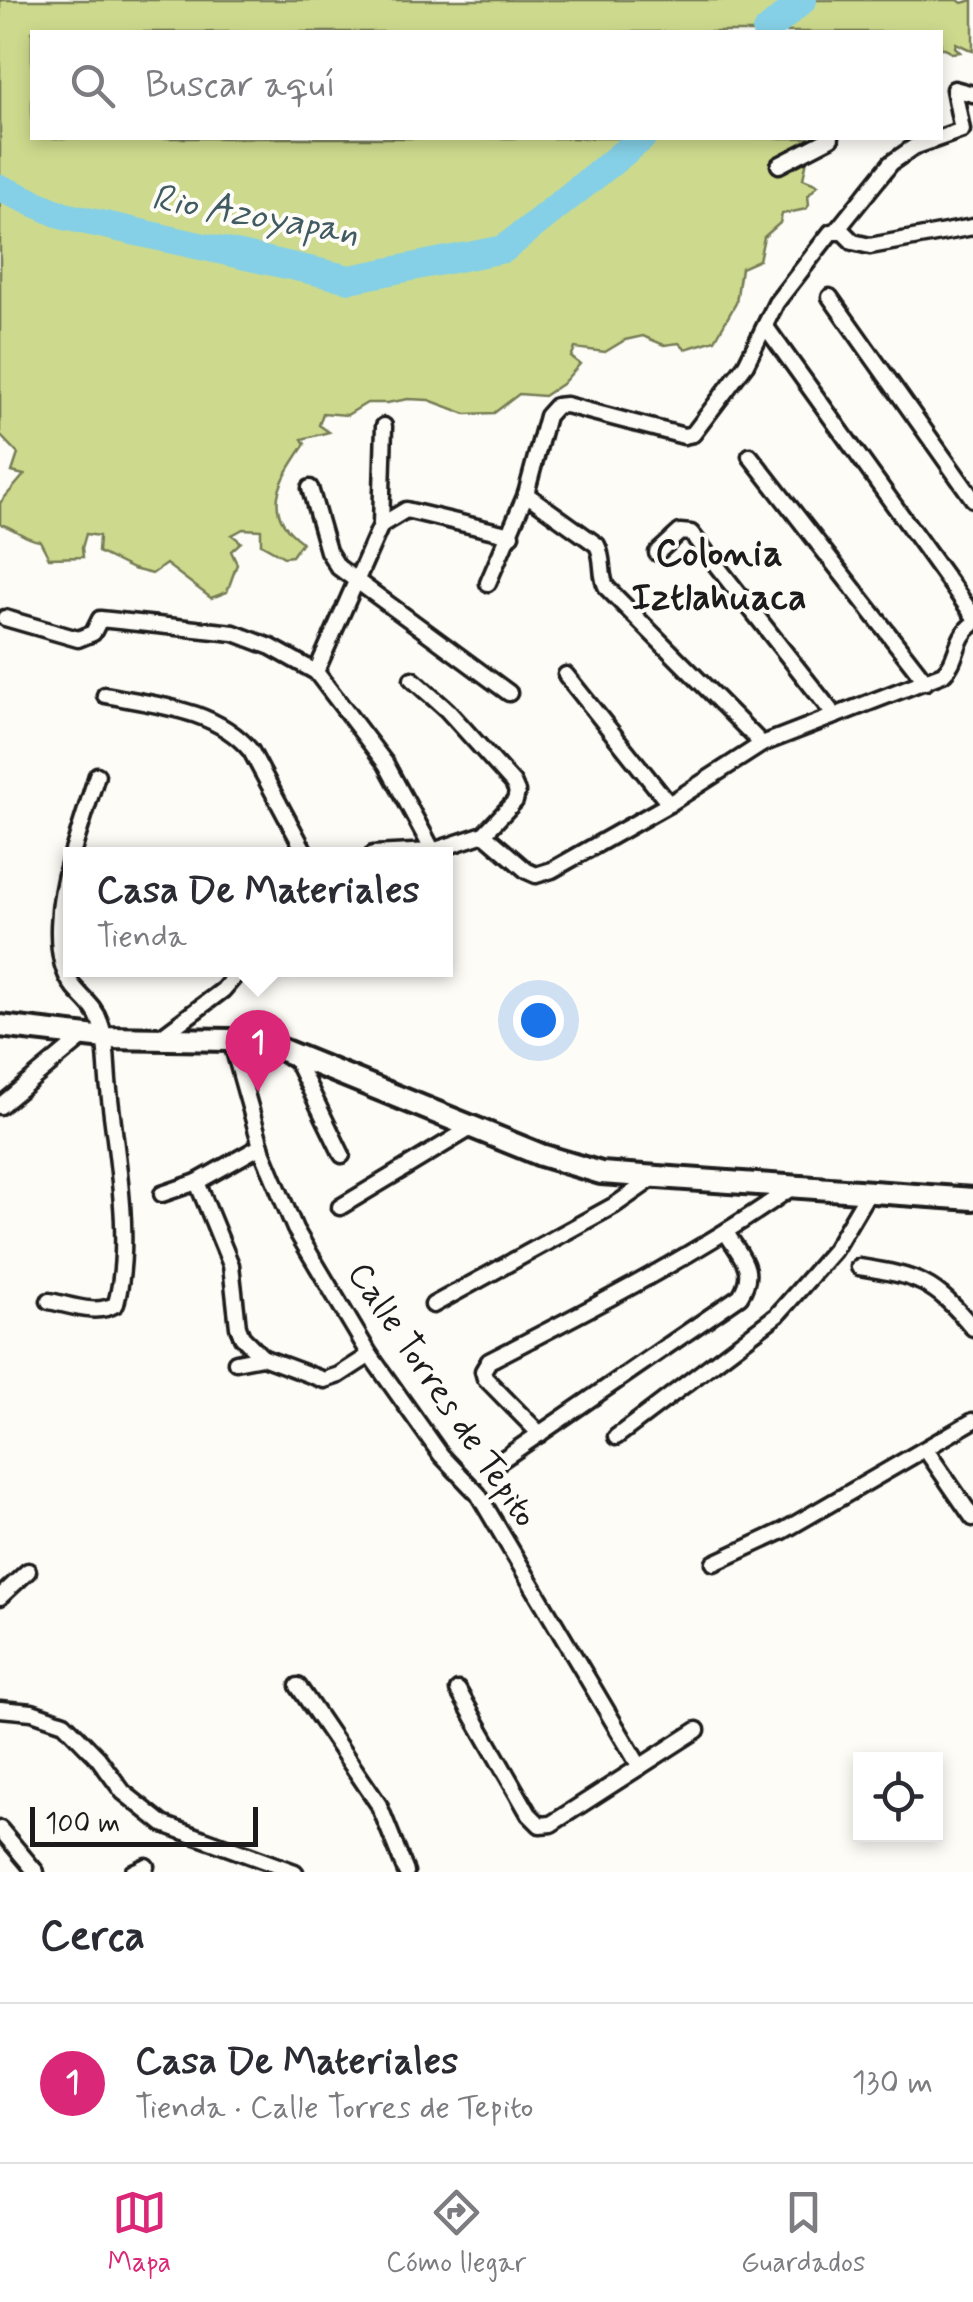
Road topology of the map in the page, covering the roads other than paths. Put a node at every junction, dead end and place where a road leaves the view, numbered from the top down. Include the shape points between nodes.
1 (948, 92) edge
2 (973, 94) edge
3 (943, 137) edge
4 (827, 140) edge
5 (934, 140) edge
6 (779, 165) dead end
7 (973, 228) edge
8 (837, 230) junction
9 (830, 297) dead end
10 (766, 327) junction
11 (384, 426) dead end
12 (750, 456) dead end
13 (310, 488) dead end
14 (526, 494) junction
15 (973, 498) edge
16 (381, 525) junction
17 (512, 535) junction
18 (657, 553) dead end
19 (356, 578) junction
20 (488, 583) dead end
21 (973, 615) edge
22 (6, 618) dead end
23 (973, 624) edge
24 (316, 672) junction
25 (566, 676) dead end
26 (412, 679) dead end
27 (926, 682) junction
28 (509, 693) dead end
29 (105, 695) dead end
30 (835, 716) junction
31 (762, 744) junction
32 (96, 775) dead end
33 (669, 804) junction
34 (484, 834) junction
35 (74, 847) edge
36 (302, 847) edge
37 (431, 847) edge
38 (445, 847) edge
39 (63, 893) edge
40 (63, 967) edge
41 (68, 977) edge
42 (234, 977) edge
43 (0, 1026) edge
44 (94, 1037) junction
45 (158, 1039) junction
46 (231, 1040) junction
47 (293, 1053) junction
48 (0, 1106) edge
49 (471, 1128) junction
50 (261, 1146) junction
51 (342, 1155) dead end
52 (656, 1177) junction
53 (197, 1182) junction
54 (795, 1186) junction
55 (868, 1191) junction
56 (162, 1194) dead end
57 (973, 1198) edge
58 (340, 1206) dead end
59 (727, 1234) junction
60 (859, 1267) dead end
61 (49, 1301) dead end
62 (433, 1305) dead end
63 (973, 1328) edge
64 (262, 1356) junction
65 (370, 1356) junction
66 (236, 1362) dead end
67 (973, 1421) edge
68 (540, 1434) junction
69 (616, 1437) dead end
70 (926, 1450) junction
71 (500, 1462) dead end
72 (973, 1518) edge
73 (714, 1563) dead end
74 (28, 1571) dead end
75 (0, 1597) edge
76 (298, 1686) dead end
77 (458, 1690) dead end
78 (0, 1709) edge
79 (697, 1730) dead end
80 (640, 1767) junction
81 (0, 1829) edge
82 (36, 1872) edge
83 (295, 1872) edge
84 (406, 1872) edge

1 - 2 street
1 - 3 street via 962,130
4 - 6 street
5 - 8 street via 891,164
7 - 8 street via 870,246
8 - 10 street via 776,303
9 - 15 street
10 - 14 street via 693,434 556,406
10 - 21 street
11 - 16 street
12 - 27 street
13 - 19 street via 328,552
14 - 17 street
14 - 31 street via 597,545 607,588
16 - 17 street via 406,510
16 - 19 street
17 - 20 street
18 - 30 street via 680,532 690,533
19 - 24 street
19 - 28 street
22 - 24 street via 78,640 93,633 100,618 234,633
23 - 27 street via 958,639 948,670
24 - 37 street via 386,764
25 - 33 street
26 - 34 street via 513,782 515,801
27 - 30 street
29 - 36 street via 207,718 240,739
30 - 31 street
31 - 33 street
32 - 35 street
33 - 34 street via 536,875
34 - 38 street
39 - 40 street
41 - 44 street via 93,1006
42 - 45 street
43 - 44 main road
44 - 45 main road
44 - 48 street via 76,1040
44 - 61 street via 122,1216 120,1288 108,1308
45 - 46 main road
46 - 47 main road
46 - 50 street, Calle Torres de Tepito
47 - 49 main road
47 - 51 street
49 - 52 main road via 602,1173
49 - 58 street
50 - 53 street
50 - 65 street, Calle Torres de Tepito via 295,1229
52 - 54 main road
52 - 62 street
53 - 56 street
53 - 64 street via 230,1264 238,1327
54 - 55 main road
54 - 59 street
55 - 57 main road
55 - 69 street via 834,1250 777,1315
59 - 68 street via 749,1272 740,1296
59 - 68 street via 489,1361 485,1378
60 - 63 street via 911,1275 930,1285
64 - 65 street via 324,1380
64 - 66 street
65 - 80 street, Calle Torres de Tepito via 440,1455 478,1494
67 - 70 street
68 - 71 street
70 - 72 street
70 - 73 street
74 - 75 street
76 - 84 street via 378,1806
77 - 80 street via 540,1825
78 - 83 street via 64,1723 123,1792 163,1824
79 - 80 street
81 - 82 street

